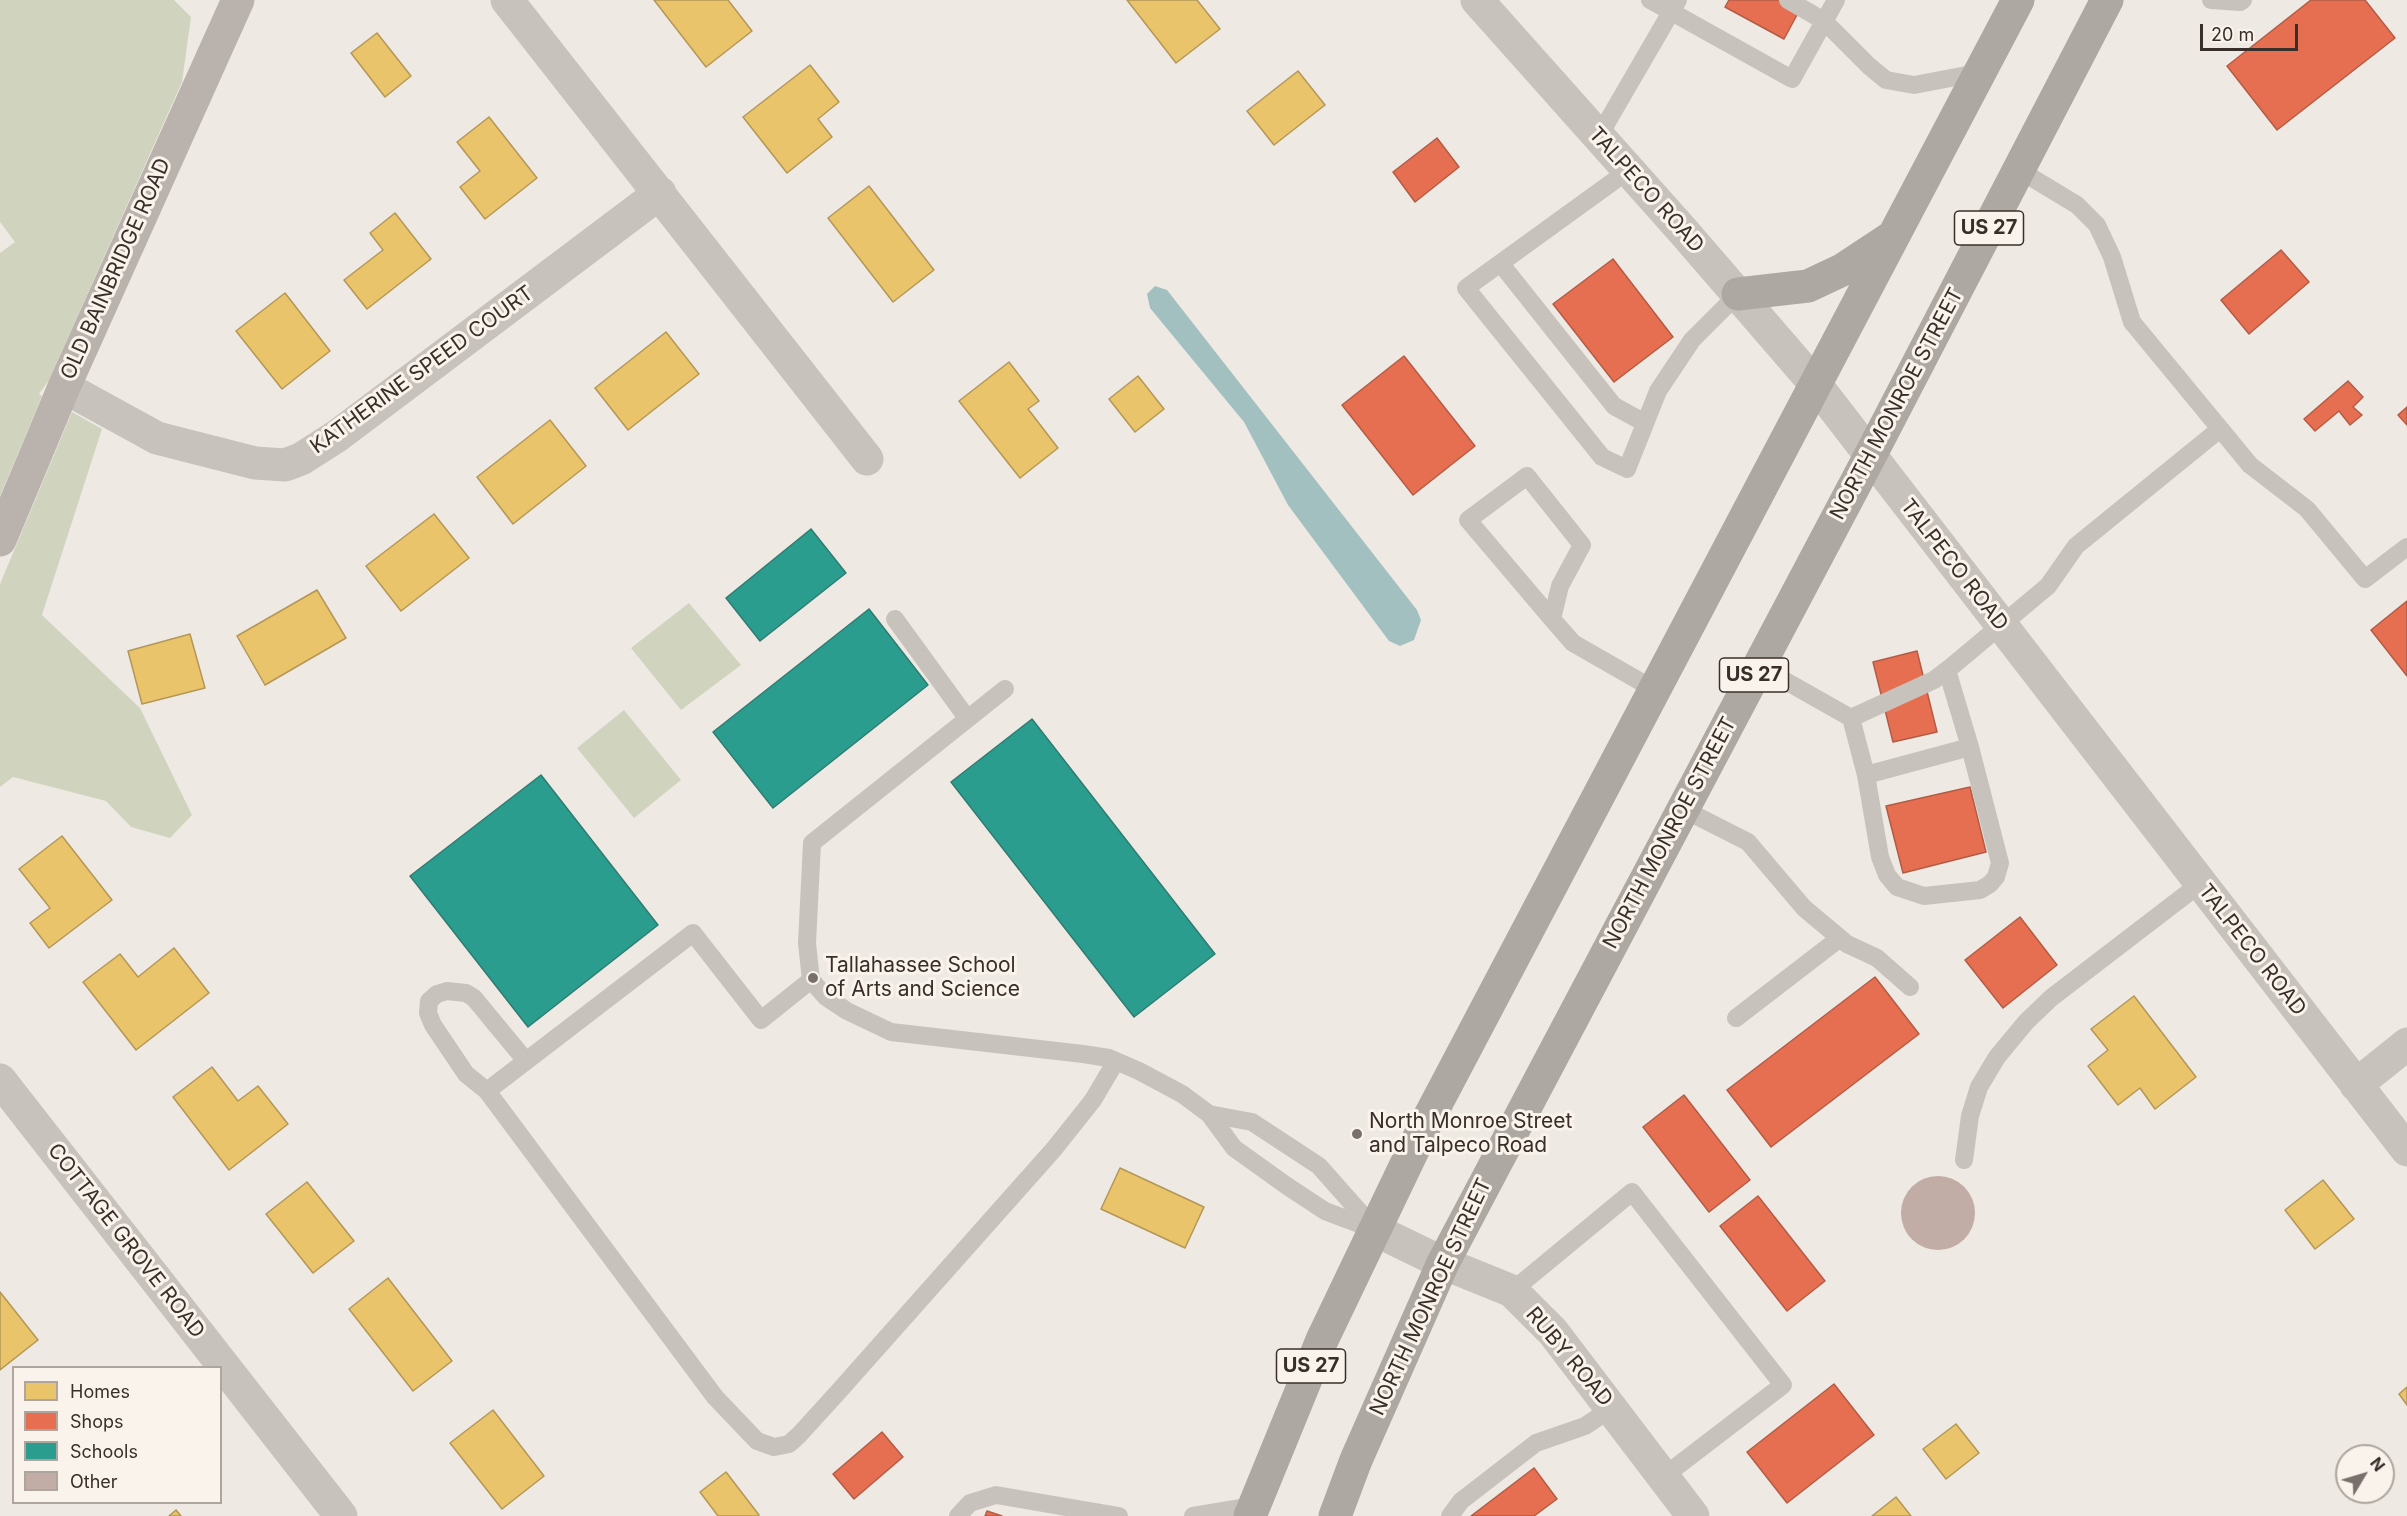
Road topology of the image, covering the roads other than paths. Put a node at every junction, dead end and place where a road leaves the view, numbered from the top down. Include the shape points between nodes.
1 (238, 0) edge
2 (507, 0) edge
3 (1477, 0) edge
4 (1650, 0) edge
5 (1788, 0) edge
6 (1836, 0) edge
7 (2018, 0) edge
8 (2107, 0) edge
9 (2211, 0) edge
10 (2243, 0) edge
11 (1675, 6) edge
12 (1824, 21) junction
13 (1977, 73) junction
14 (1599, 136) junction
15 (1629, 170) junction
16 (2019, 170) junction
17 (660, 194) junction
18 (1894, 236) junction
19 (1501, 264) junction
20 (1738, 294) junction
21 (1816, 385) junction
22 (64, 387) junction
23 (1645, 423) junction
24 (2220, 429) junction
25 (1870, 456) junction
26 (867, 459) dead end
27 (0, 540) edge
28 (2407, 547) edge
29 (1552, 619) junction
30 (895, 620) dead end
31 (2000, 625) junction
32 (1759, 666) junction
33 (1947, 670) junction
34 (1005, 689) dead end
35 (1655, 690) junction
36 (967, 718) junction
37 (1851, 718) junction
38 (1970, 747) junction
39 (1866, 775) junction
40 (1683, 809) junction
41 (2200, 883) junction
42 (1840, 938) junction
43 (812, 980) junction
44 (1910, 987) dead end
45 (1736, 1018) dead end
46 (2407, 1044) edge
47 (526, 1061) junction
48 (1116, 1061) junction
49 (0, 1080) edge
50 (2356, 1085) junction
51 (487, 1091) junction
52 (1209, 1114) junction
53 (2407, 1150) edge
54 (1965, 1160) dead end
55 (1375, 1230) junction
56 (1443, 1263) junction
57 (1512, 1291) junction
58 (1612, 1408) junction
59 (1663, 1477) junction
60 (1251, 1511) edge
61 (341, 1516) edge
62 (958, 1516) edge
63 (1119, 1516) edge
64 (1193, 1516) edge
65 (1335, 1516) edge
66 (1450, 1516) edge
67 (1693, 1516) edge

1 - 22 main road, OLD BAINBRIDGE ROAD
2 - 17 street
3 - 14 street, TALPECO ROAD
4 - 11 lane
5 - 12 lane
6 - 12 lane
7 - 13 highway, US 27
8 - 16 highway, NORTH MONROE STREET / US 27
9 - 10 lane
11 - 12 lane via 1792,80
11 - 14 lane
12 - 13 lane via 1886,80 1914,85
13 - 18 highway, US 27
14 - 15 street, TALPECO ROAD
15 - 19 lane
15 - 20 street, TALPECO ROAD
16 - 24 lane via 2078,205 2097,225 2112,257 2132,322
16 - 25 highway, NORTH MONROE STREET / US 27
17 - 22 street, KATHERINE SPEED COURT via 337,436 285,465 255,463 157,438
17 - 26 street
18 - 20 highway via 1842,270 1808,286
18 - 21 highway, US 27
19 - 23 lane via 1614,406
19 - 23 lane via 1466,288 1602,457 1627,469
20 - 21 street, TALPECO ROAD
20 - 23 lane via 1692,340 1658,391
21 - 25 street, TALPECO ROAD
21 - 35 highway, US 27
22 - 27 main road, OLD BAINBRIDGE ROAD
24 - 28 lane via 2250,465 2307,509 2365,579
24 - 31 lane via 2076,546 2048,586
25 - 31 street, TALPECO ROAD
25 - 32 highway, NORTH MONROE STREET / US 27
29 - 29 lane via 1560,586 1582,545 1527,476 1468,520
29 - 35 lane via 1573,643
30 - 36 lane
31 - 33 lane
31 - 41 street, TALPECO ROAD
32 - 37 lane
32 - 40 highway, NORTH MONROE STREET / US 27
33 - 37 lane via 1934,680
33 - 38 lane
34 - 36 lane
35 - 55 highway, US 27 via 1424,1127
36 - 43 lane via 812,843 807,943
37 - 39 lane
38 - 39 lane
38 - 39 lane via 2000,863 1996,877 1980,890 1924,897 1897,887 1880,857
40 - 42 lane via 1748,842 1804,908
40 - 56 highway, NORTH MONROE STREET / US 27
41 - 50 street, TALPECO ROAD
41 - 54 lane via 2051,998 2026,1022 1979,1087 1970,1116
42 - 44 lane via 1877,958
42 - 45 lane
43 - 47 lane via 761,1020 693,933
43 - 48 lane via 826,997 847,1011 891,1032
46 - 50 street
47 - 51 lane
47 - 51 lane via 474,998 456,991 437,994 429,1001 433,1025 466,1074
48 - 51 lane via 1093,1100 1054,1149 799,1436 781,1447 757,1442 715,1397
48 - 52 lane via 1155,1078
49 - 61 street, COTTAGE GROVE ROAD
50 - 53 street, TALPECO ROAD
52 - 55 lane via 1234,1148 1287,1186 1325,1211
52 - 55 lane via 1252,1122 1319,1166
55 - 56 street, RUBY ROAD
55 - 60 highway, US 27 via 1322,1340
56 - 57 street, RUBY ROAD
56 - 65 highway, NORTH MONROE STREET / US 27 via 1360,1449
57 - 58 street, RUBY ROAD via 1553,1332
57 - 59 lane via 1632,1192 1783,1385
58 - 59 street, RUBY ROAD
58 - 66 lane via 1585,1426 1536,1443 1461,1501
59 - 67 street, RUBY ROAD
60 - 64 lane
62 - 63 lane via 970,1503 996,1495

